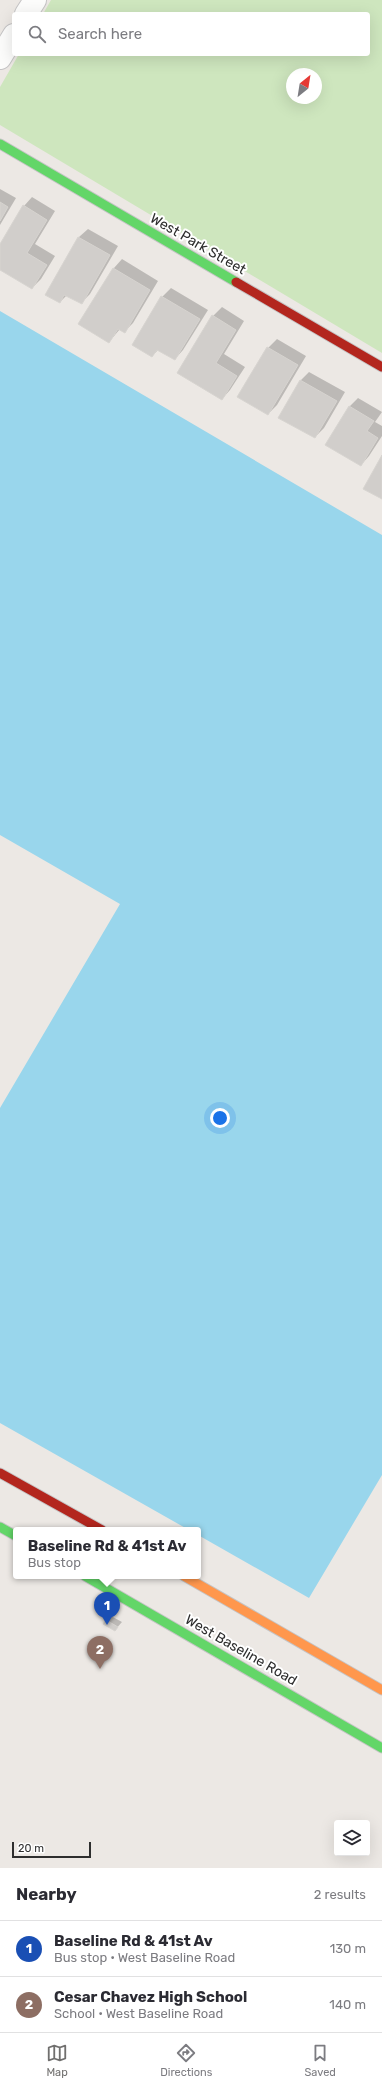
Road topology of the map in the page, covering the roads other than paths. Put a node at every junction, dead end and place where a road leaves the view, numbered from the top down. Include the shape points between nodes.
1 (35, 0) edge
2 (27, 12) edge
3 (12, 38) edge
4 (0, 58) edge
5 (0, 144) edge
6 (382, 367) edge
7 (0, 1473) edge
8 (0, 1527) edge
9 (97, 1527) edge
10 (13, 1534) edge
11 (90, 1579) edge
12 (189, 1579) edge
13 (382, 1690) edge
14 (382, 1748) edge

1 - 2 street
3 - 4 street
5 - 6 main road, West Park Street
7 - 9 main road
8 - 10 main road
11 - 14 main road, West Baseline Road
12 - 13 main road

